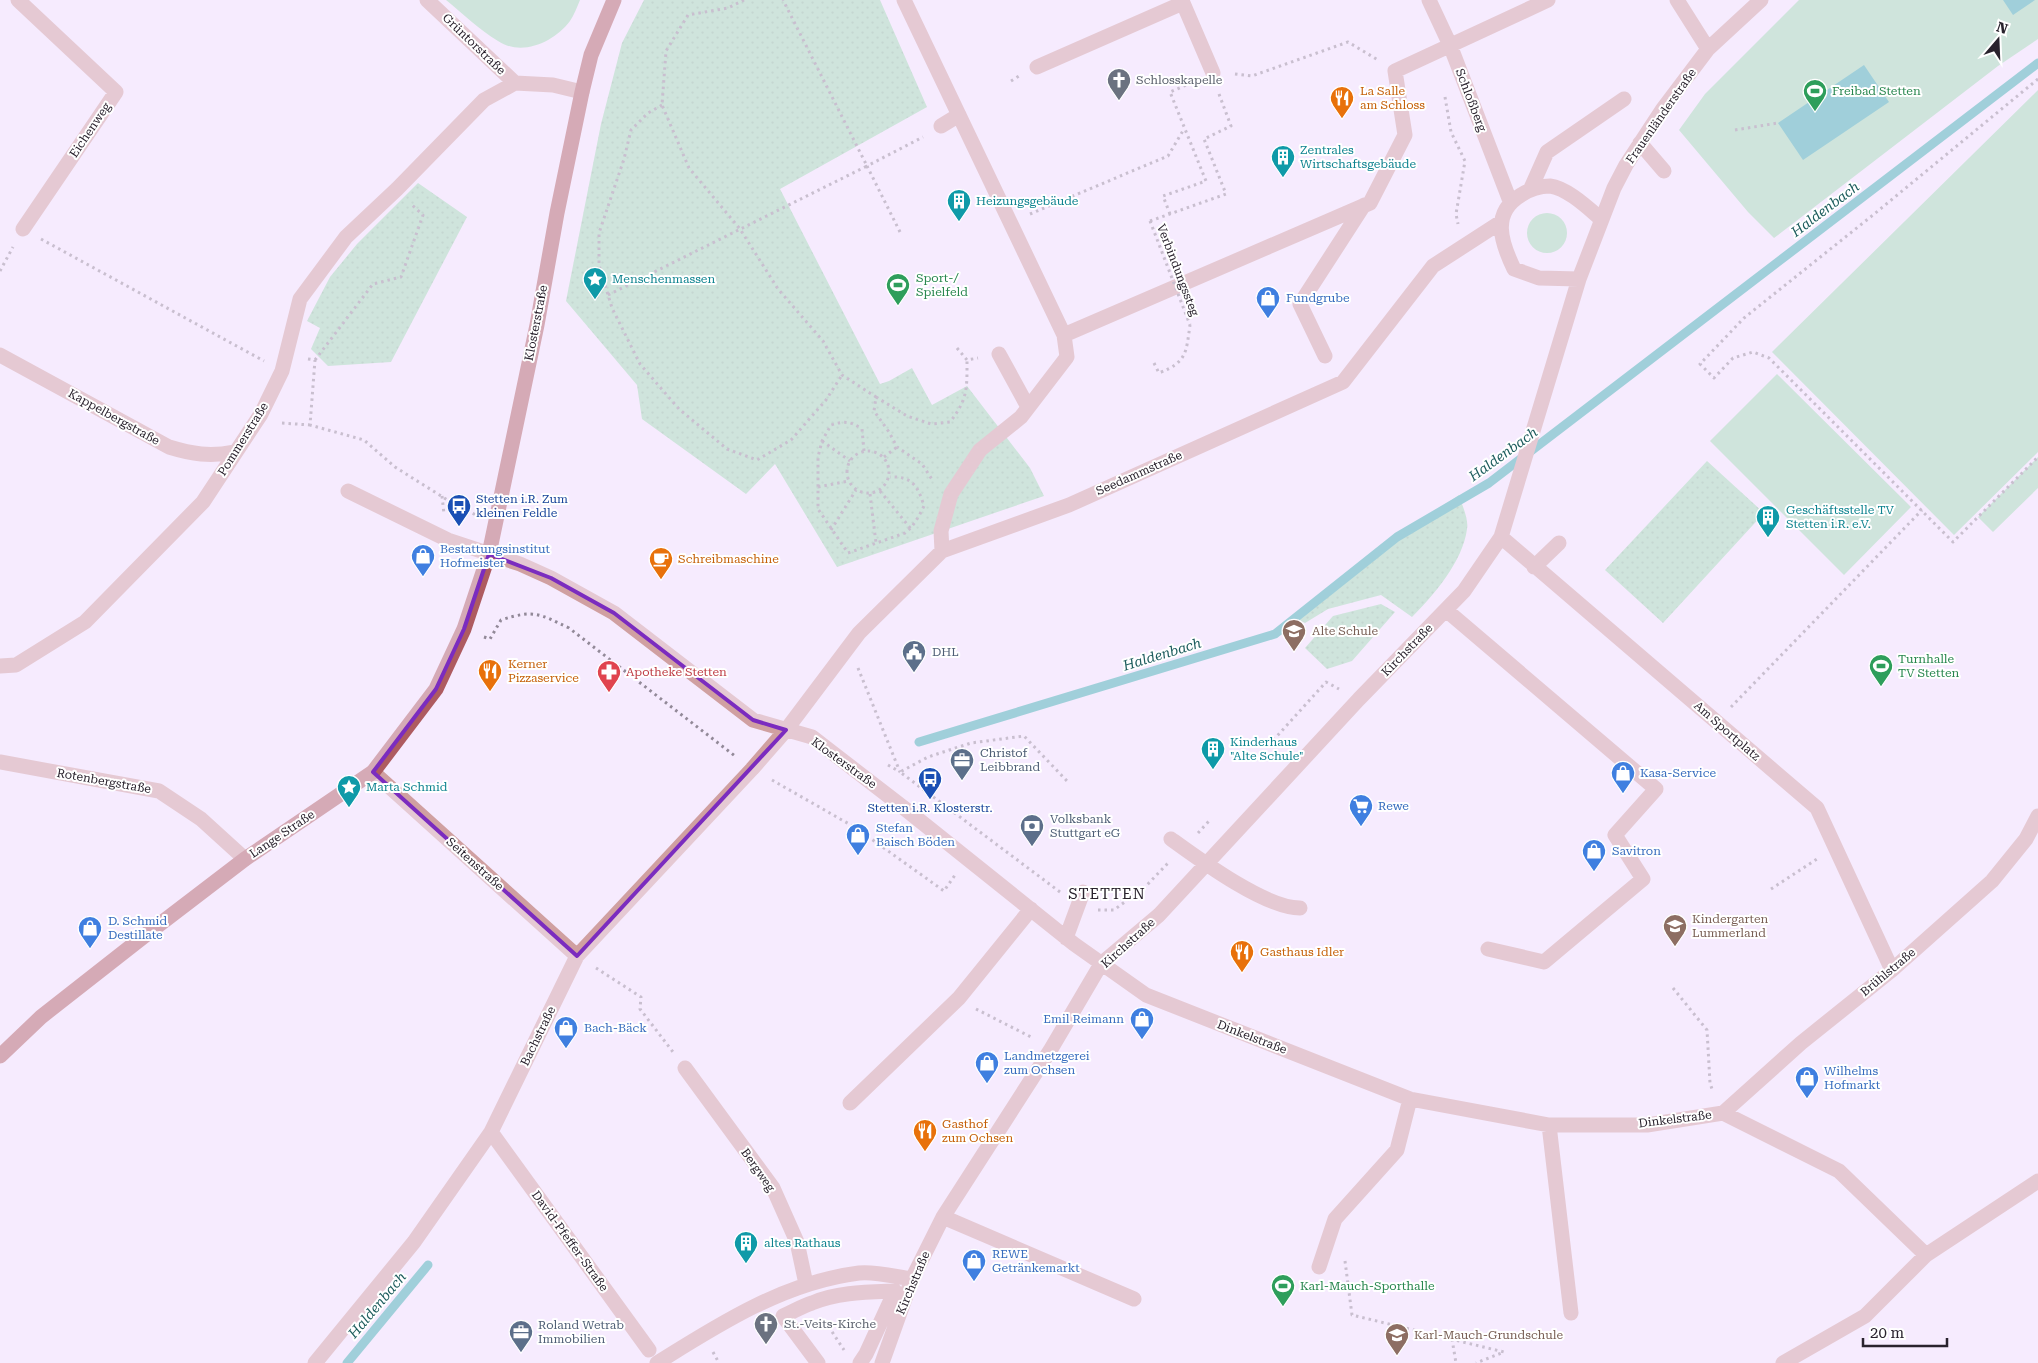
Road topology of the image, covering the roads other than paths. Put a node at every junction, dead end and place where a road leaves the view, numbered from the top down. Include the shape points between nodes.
1 (18, 0) edge
2 (427, 0) edge
3 (614, 0) edge
4 (904, 0) edge
5 (1429, 0) edge
6 (1548, 0) edge
7 (1677, 0) edge
8 (1761, 0) edge
9 (1184, 1) edge
10 (1450, 46) junction
11 (1708, 49) junction
12 (1037, 67) dead end
13 (1213, 73) road end
14 (515, 83) junction
15 (582, 92) junction
16 (1624, 99) dead end
17 (959, 115) junction
18 (941, 126) dead end
19 (1640, 143) junction
20 (1664, 171) dead end
21 (1531, 188) junction
22 (1510, 201) junction
23 (1364, 206) junction
24 (1601, 219) junction
25 (1501, 222) junction
26 (23, 228) road end
27 (1578, 279) junction
28 (1064, 335) junction
29 (999, 354) dead end
30 (0, 355) edge
31 (1324, 356) dead end
32 (1028, 407) junction
33 (234, 452) junction
34 (348, 491) dead end
35 (1501, 537) junction
36 (1559, 542) dead end
37 (942, 551) junction
38 (488, 554) junction
39 (1534, 567) junction
40 (1446, 610) junction
41 (0, 666) edge
42 (786, 730) junction
43 (0, 762) edge
44 (373, 772) junction
45 (2038, 816) edge
46 (1177, 843) road end
47 (246, 859) junction
48 (1207, 865) junction
49 (1081, 899) road end
50 (1300, 908) dead end
51 (1031, 909) junction
52 (1066, 938) junction
53 (1488, 949) dead end
54 (577, 956) junction
55 (1101, 964) junction
56 (1892, 970) junction
57 (0, 1056) edge
58 (686, 1068) road end
59 (1410, 1099) junction
60 (850, 1103) dead end
61 (1722, 1113) junction
62 (1549, 1125) junction
63 (491, 1132) junction
64 (2036, 1184) edge
65 (943, 1217) junction
66 (1926, 1255) junction
67 (1318, 1267) dead end
68 (912, 1279) junction
69 (806, 1284) junction
70 (1134, 1299) dead end
71 (1571, 1313) dead end
72 (649, 1350) dead end
73 (854, 1359) edge
74 (315, 1363) edge
75 (658, 1363) edge
76 (818, 1363) edge
77 (882, 1363) edge
78 (1783, 1363) edge

1 - 26 street, Eichenweg via 116,92
2 - 14 street, Grüntorstraße
3 - 15 main road, Klosterstraße via 591,55
4 - 17 street
5 - 10 street, Schloßberg
6 - 10 street
7 - 11 street
8 - 11 street, Frauenländerstraße
9 - 12 street
9 - 13 street
10 - 22 street, Schloßberg
10 - 23 street via 1395,71 1405,135 1370,203
11 - 19 street, Frauenländerstraße
14 - 15 street, Grüntorstraße via 553,85
14 - 33 street, Pommerstraße via 484,100 346,237 300,299 282,371 261,414
15 - 38 main road, Klosterstraße
16 - 21 street via 1547,152
17 - 18 street
17 - 28 street
19 - 20 street
19 - 24 street, Frauenländerstraße
21 - 22 street
21 - 24 street via 1551,186 1574,197
22 - 25 street
23 - 28 street
23 - 31 street via 1300,304
24 - 27 street, Frauenländerstraße
25 - 27 street via 1503,246 1514,268 1539,278
25 - 37 street, Seedammstraße via 1433,266 1342,382 1069,505
27 - 35 street, Kirchstraße
28 - 32 street via 1067,357
29 - 32 street
30 - 33 street, Kappelbergstraße via 169,446 211,456
32 - 37 street via 1021,418 980,450 951,494 941,531
33 - 41 street, Pommerstraße via 203,502 85,622 16,665
34 - 38 street, Klosterstraße via 448,540
35 - 39 street, Am Sportplatz
35 - 40 street, Kirchstraße via 1464,591
36 - 39 street
37 - 42 street, Seedammstraße via 859,633
38 - 42 street, Klosterstraße via 551,578 614,612 747,716
38 - 44 main road, Lange Straße via 464,629 436,689
39 - 56 street, Am Sportplatz via 1817,808
40 - 48 street, Kirchstraße via 1359,699
40 - 53 street via 1656,789 1615,835 1643,879 1544,962
42 - 51 street, Klosterstraße via 812,738
42 - 54 street, Bachstraße
43 - 47 street, Rotenbergstraße via 160,791 201,819
44 - 47 main road, Lange Straße
44 - 54 street, Seitenstraße
45 - 56 street, Brühlstraße via 2026,839 1992,881
46 - 48 street
47 - 57 main road, Lange Straße via 41,1016
48 - 50 street via 1281,905
48 - 55 street, Kirchstraße via 1152,921
49 - 52 street
51 - 52 street, Klosterstraße
51 - 60 street via 959,998
52 - 55 street, Klosterstraße
54 - 63 street, Bachstraße
55 - 59 street, Dinkelstraße via 1146,995
55 - 65 street, Kirchstraße via 1051,1049
56 - 61 street, Brühlstraße via 1801,1043
58 - 69 street, Bergweg via 773,1188 797,1242
59 - 62 street, Dinkelstraße
59 - 67 street via 1397,1150 1335,1219
61 - 62 street, Dinkelstraße via 1647,1125
61 - 66 street, Dinkelstraße via 1839,1171
62 - 71 street
63 - 72 street, David-Pfeffer-Straße
63 - 74 street, Bachstraße via 414,1242
64 - 66 street
65 - 68 street, Kirchstraße
65 - 70 street
66 - 78 street via 1865,1316
68 - 69 street via 861,1273
68 - 77 street, Kirchstraße
69 - 75 street via 727,1320
73 - 76 street via 866,1354 895,1291 813,1302 783,1316

